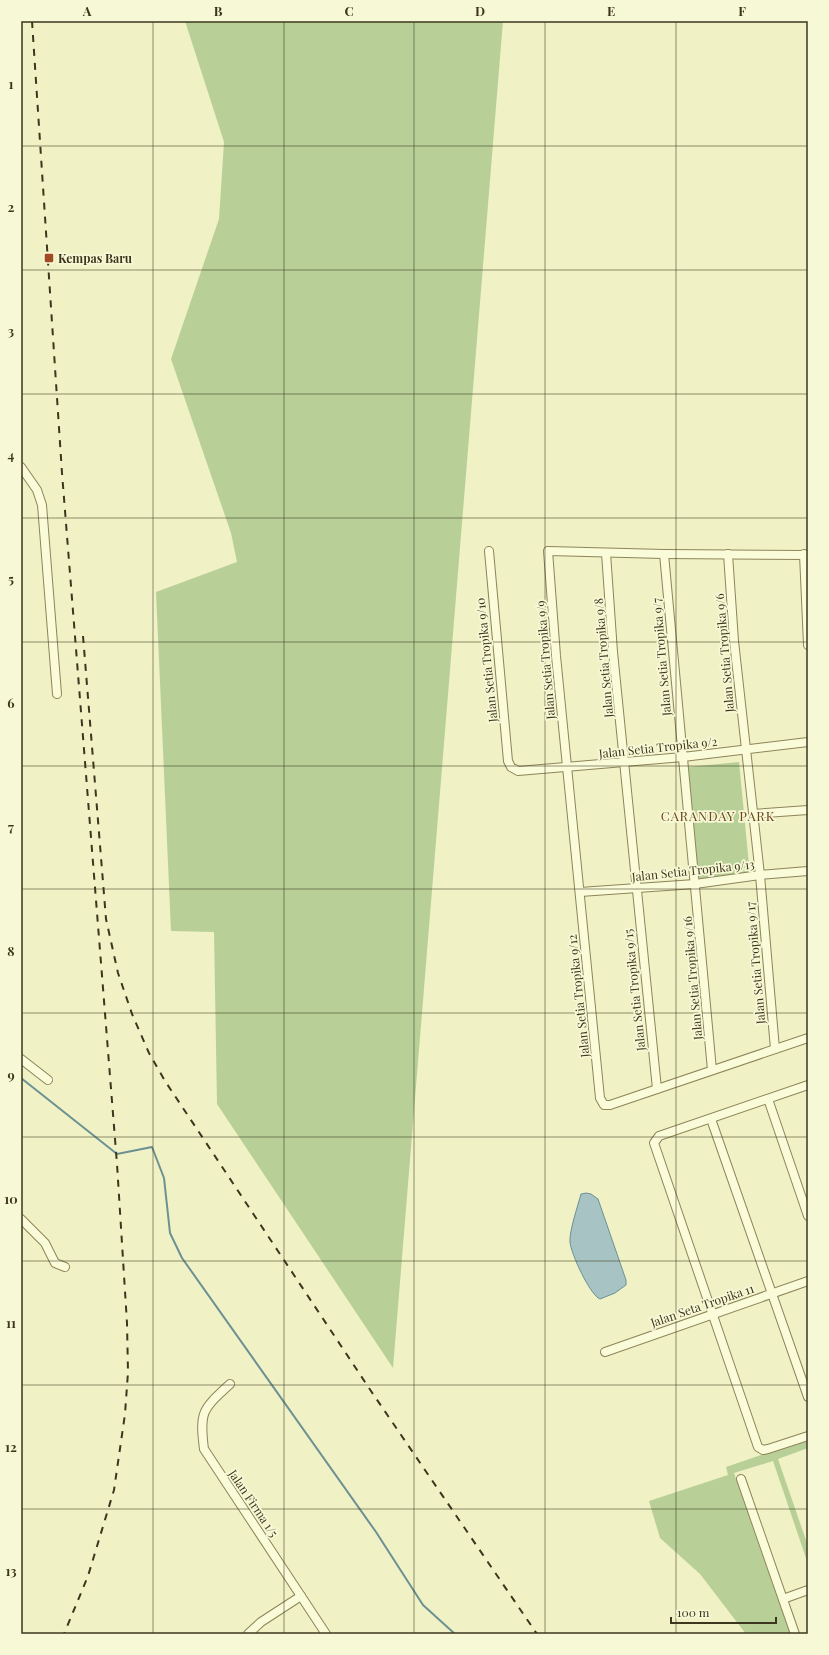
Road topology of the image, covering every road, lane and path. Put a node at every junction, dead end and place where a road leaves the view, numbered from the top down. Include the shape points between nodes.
1 (21, 467) edge
2 (489, 551) dead end
3 (606, 553) junction
4 (664, 554) junction
5 (728, 554) junction
6 (806, 554) edge
7 (808, 645) edge
8 (57, 694) dead end
9 (808, 742) edge
10 (745, 750) junction
11 (683, 757) junction
12 (624, 762) junction
13 (511, 767) joint
14 (567, 768) junction
15 (808, 810) edge
16 (753, 814) junction
17 (808, 871) edge
18 (760, 875) junction
19 (695, 884) junction
20 (636, 888) junction
21 (580, 892) junction
22 (808, 1038) edge
23 (775, 1048) junction
24 (21, 1059) edge
25 (712, 1070) junction
26 (48, 1080) dead end
27 (808, 1085) edge
28 (656, 1089) junction
29 (768, 1099) junction
30 (711, 1119) junction
31 (808, 1216) edge
32 (21, 1219) edge
33 (65, 1267) dead end
34 (808, 1281) edge
35 (772, 1293) junction
36 (711, 1314) junction
37 (605, 1352) dead end
38 (230, 1384) dead end
39 (808, 1397) edge
40 (808, 1436) edge
41 (741, 1479) dead end
42 (808, 1590) edge
43 (301, 1596) junction
44 (783, 1599) junction
45 (248, 1634) edge
46 (326, 1634) edge
47 (795, 1634) edge

1 - 8 street via 37,490 42,505
2 - 13 street, Jalan Setia Tropika 9/10 via 508,761
3 - 4 street
3 - 12 street, Jalan Setia Tropika 9/8
3 - 14 street, Jalan Setia Tropika 9/9 via 548,551
4 - 5 street
4 - 11 street, Jalan Setia Tropika 9/7
5 - 6 street
5 - 10 street, Jalan Setia Tropika 9/6
6 - 7 street
9 - 10 street, Jalan Setia Tropika 9/2
10 - 11 street, Jalan Setia Tropika 9/2
10 - 16 street, Jalan Setia Tropika 9/6
11 - 12 street, Jalan Setia Tropika 9/2
11 - 19 street, Jalan Setia Tropika 9/7
12 - 14 street, Jalan Setia Tropika 9/2
12 - 20 street, Jalan Setia Tropika 9/8
13 - 14 street, Jalan Setia Tropika 9/2 via 518,771
14 - 21 street, Jalan Setia Tropika 9/9
15 - 16 street
16 - 18 street, Jalan Setia Tropika 9/17
17 - 18 street, Jalan Setia Tropika 9/13
18 - 19 street, Jalan Setia Tropika 9/13
18 - 23 street, Jalan Setia Tropika 9/17
19 - 20 street, Jalan Setia Tropika 9/13
19 - 25 street, Jalan Setia Tropika 9/16
20 - 21 street, Jalan Setia Tropika 9/13
20 - 28 street, Jalan Setia Tropika 9/15
21 - 28 street, Jalan Setia Tropika 9/12 via 600,1098 604,1105 610,1105
22 - 23 street
23 - 25 street
24 - 26 street
25 - 28 street
27 - 29 street
29 - 30 street
29 - 31 street
30 - 35 street
30 - 36 street via 658,1136 654,1143
32 - 33 street via 45,1243 55,1263
34 - 35 street, Jalan Seta Tropika 11
35 - 36 street, Jalan Seta Tropika 11
35 - 39 street
36 - 37 street, Jalan Seta Tropika 11
36 - 40 street via 758,1447 768,1449
38 - 43 street, Jalan Firma 1/5 via 206,1406 202,1419 204,1449
41 - 44 street
42 - 44 street
43 - 45 street
43 - 46 street, Jalan Firma 1/5
44 - 47 street

